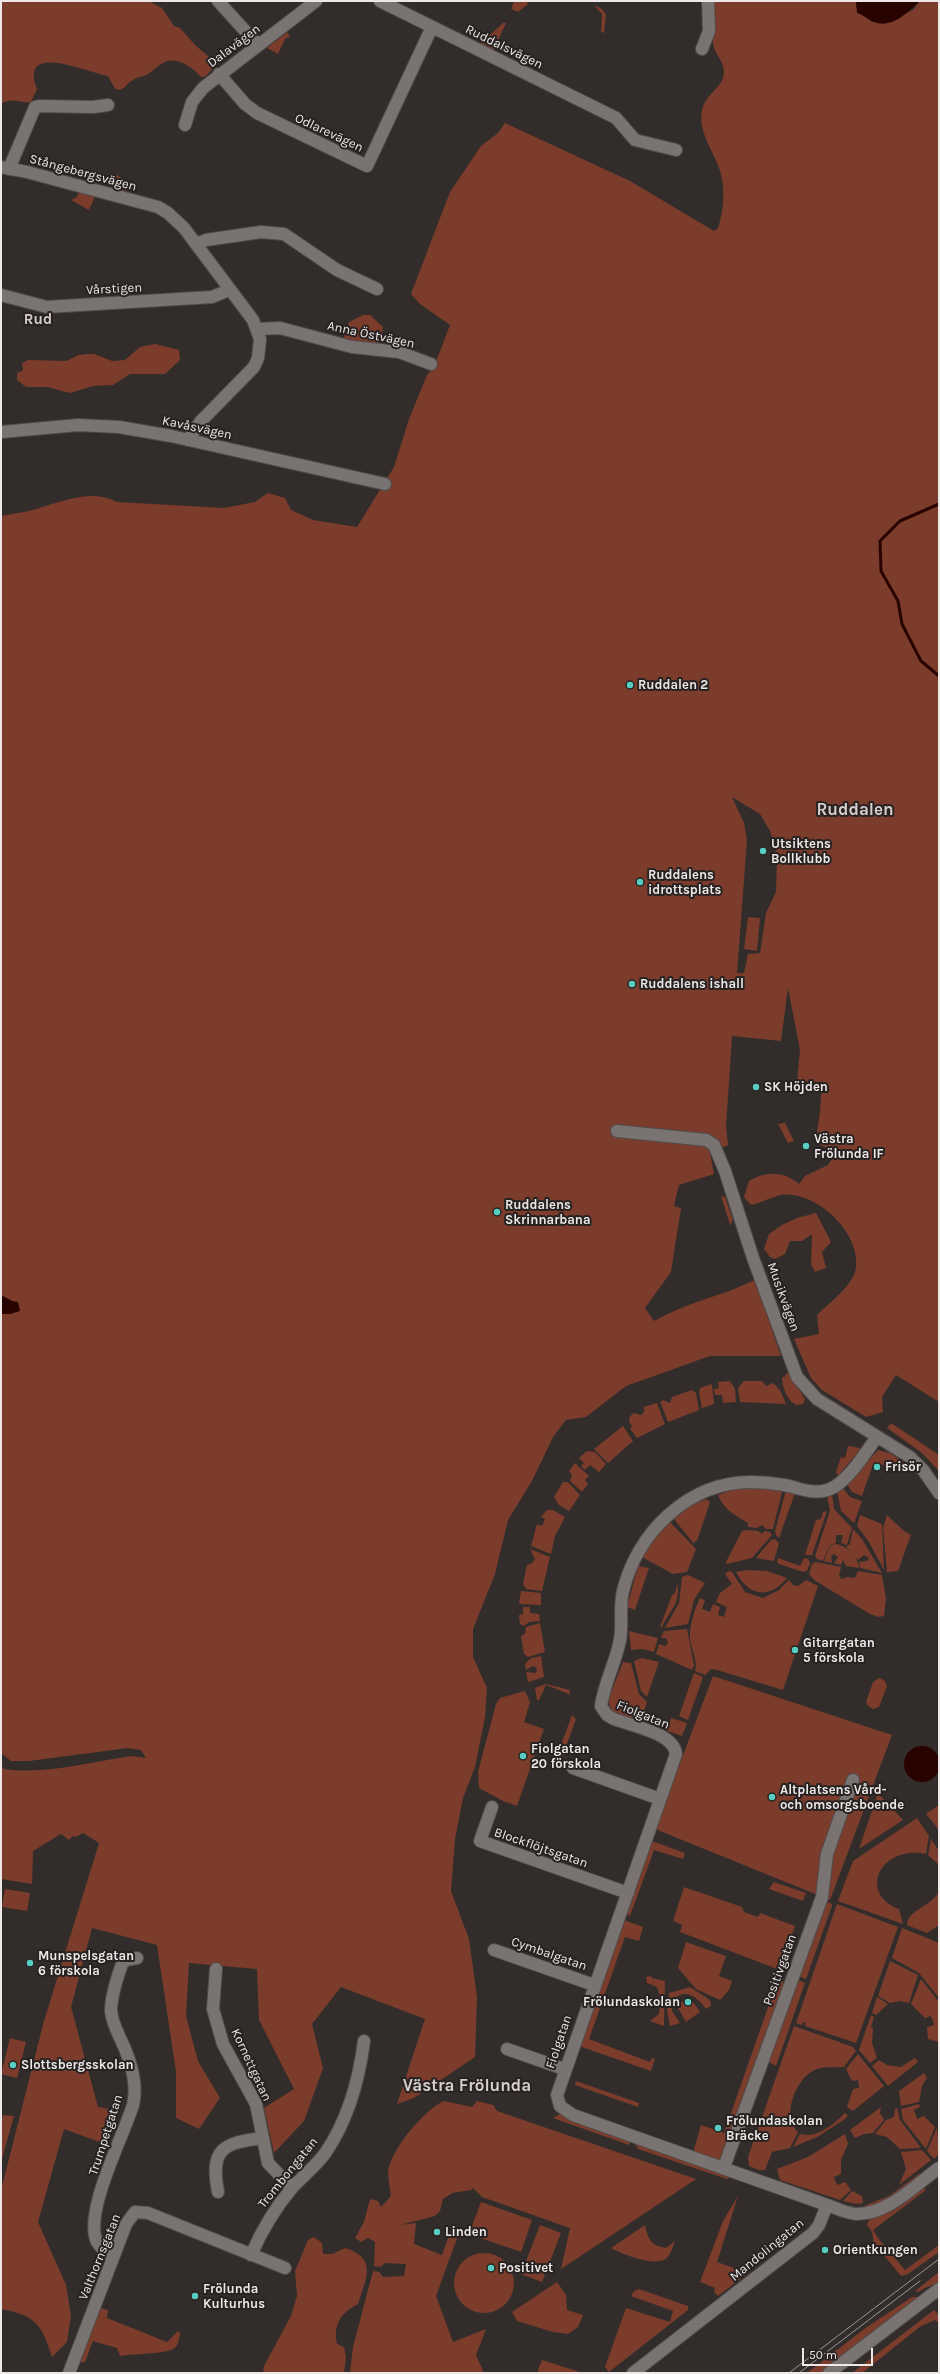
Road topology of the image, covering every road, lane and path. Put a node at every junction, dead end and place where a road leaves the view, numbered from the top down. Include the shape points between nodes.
1 (218, 1) edge
2 (316, 1) edge
3 (380, 1) edge
4 (708, 1) edge
5 (432, 27) junction
6 (258, 45) junction
7 (702, 49) dead end
8 (219, 74) junction
9 (108, 104) dead end
10 (185, 125) dead end
11 (676, 150) dead end
12 (5, 168) edge
13 (196, 244) junction
14 (377, 289) dead end
15 (229, 290) junction
16 (1, 295) edge
17 (258, 329) junction
18 (431, 364) dead end
19 (1, 432) edge
20 (188, 440) junction
21 (385, 484) dead end
22 (617, 1131) dead end
23 (877, 1437) junction
24 (939, 1493) edge
25 (573, 1768) dead end
26 (853, 1780) dead end
27 (660, 1799) junction
28 (492, 1807) dead end
29 (628, 1893) junction
30 (494, 1950) dead end
31 (137, 1958) dead end
32 (216, 1969) dead end
33 (594, 1985) junction
34 (364, 2041) dead end
35 (507, 2049) dead end
36 (564, 2069) junction
37 (263, 2138) junction
38 (724, 2167) junction
39 (939, 2168) edge
40 (292, 2188) junction
41 (218, 2192) dead end
42 (827, 2205) junction
43 (251, 2255) junction
44 (113, 2257) junction
45 (285, 2268) dead end
46 (939, 2289) edge
47 (69, 2373) edge
48 (633, 2373) edge
49 (829, 2373) edge

1 - 6 street
2 - 6 street, Dalavägen
3 - 5 street, Ruddalsvägen
4 - 7 street via 708,31
5 - 8 street, Odlarevägen via 367,166 257,113 244,104
5 - 11 street, Ruddalsvägen via 616,118 634,140
6 - 8 street, Dalavägen
8 - 10 street, Dalavägen via 196,94
9 - 12 street via 93,107 35,107
12 - 13 street, Stångebergsvägen via 158,207 176,220
13 - 14 street via 206,240 261,232 284,234 337,270
13 - 15 street
15 - 16 street, Vårstigen via 212,298 47,307
15 - 17 street
17 - 18 street, Anna Östvägen via 280,328 352,347 400,352
17 - 20 street via 260,349 254,367 201,420
19 - 20 street, Kavåsvägen via 46,427 96,426 126,428
20 - 21 street, Kavåsvägen
22 - 23 street, Musikvägen via 706,1140 714,1145 797,1377 817,1399
23 - 24 street, Musikvägen via 910,1457
23 - 27 street, Fiolgatan via 841,1482 829,1489 808,1491 764,1482 730,1484 689,1501 668,1515 645,1539 631,1566 622,1593 620,1638 601,1706 607,1715 614,1719 667,1738 674,1746 676,1754
25 - 27 street
26 - 38 street, Positivgatan via 827,1854 822,1897
27 - 29 street, Fiolgatan
28 - 29 street, Blockflöjtsgatan via 480,1841
29 - 33 street, Fiolgatan
30 - 33 street, Cymbalgatan
31 - 44 street, Trumpetgatan via 126,1960 122,1964 112,2006 114,2023 129,2059 134,2095 131,2110 110,2162 97,2216 98,2242
32 - 37 street, Kornettgatan via 213,2009 223,2044 252,2094
33 - 36 street, Fiolgatan
34 - 40 street, Trombongatan via 359,2076 345,2118 325,2153
35 - 36 street
36 - 38 street, Fiolgatan via 557,2095 560,2106 573,2115
37 - 40 street, Kornettgatan via 268,2163
37 - 41 street via 234,2142 222,2150 217,2157 214,2173
38 - 42 street
39 - 42 street via 902,2196 872,2211 856,2214
40 - 43 street, Trombongatan via 268,2219
42 - 48 street, Mandolingatan via 819,2226 813,2233
43 - 44 street, Valthornsgatan via 140,2212 130,2216
43 - 45 street, Valthornsgatan
44 - 47 street, Valthornsgatan
46 - 49 street

